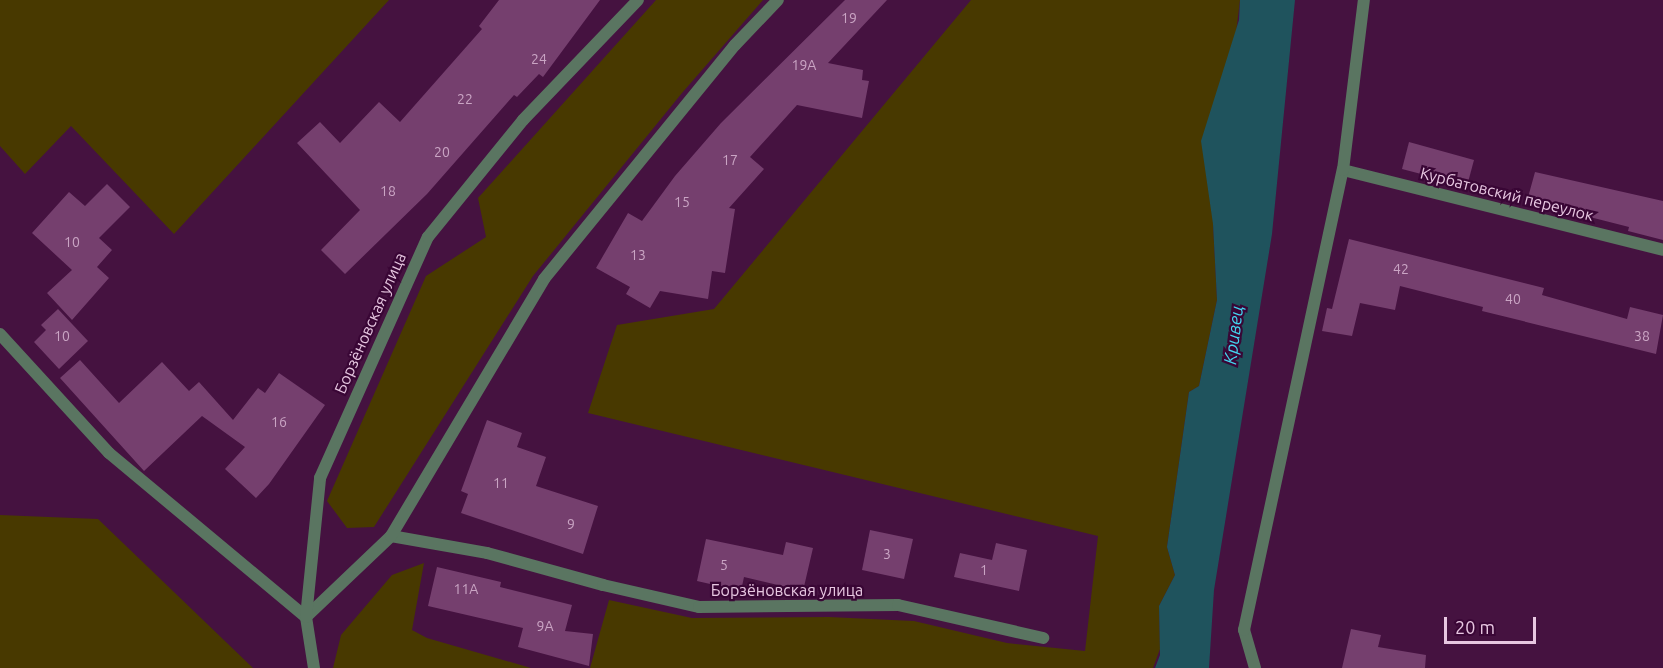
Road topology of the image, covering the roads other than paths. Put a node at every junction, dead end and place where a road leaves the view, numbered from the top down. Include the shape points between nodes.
1 (638, 0) edge
2 (778, 0) edge
3 (1364, 0) edge
4 (1343, 170) junction
5 (1663, 250) edge
6 (0, 334) edge
7 (392, 536) junction
8 (306, 617) junction
9 (1043, 638) dead end
10 (314, 668) edge
11 (1255, 668) edge

1 - 8 street, Борзёновская улица via 523,120 428,237 320,478
2 - 7 street via 735,45 544,279
3 - 4 street
4 - 5 street, Курбатовский переулок
4 - 11 street via 1244,630
6 - 8 street via 109,453
7 - 8 street
7 - 9 street, Борзёновская улица via 487,553 699,607 898,605
8 - 10 street, Борзёновская улица

